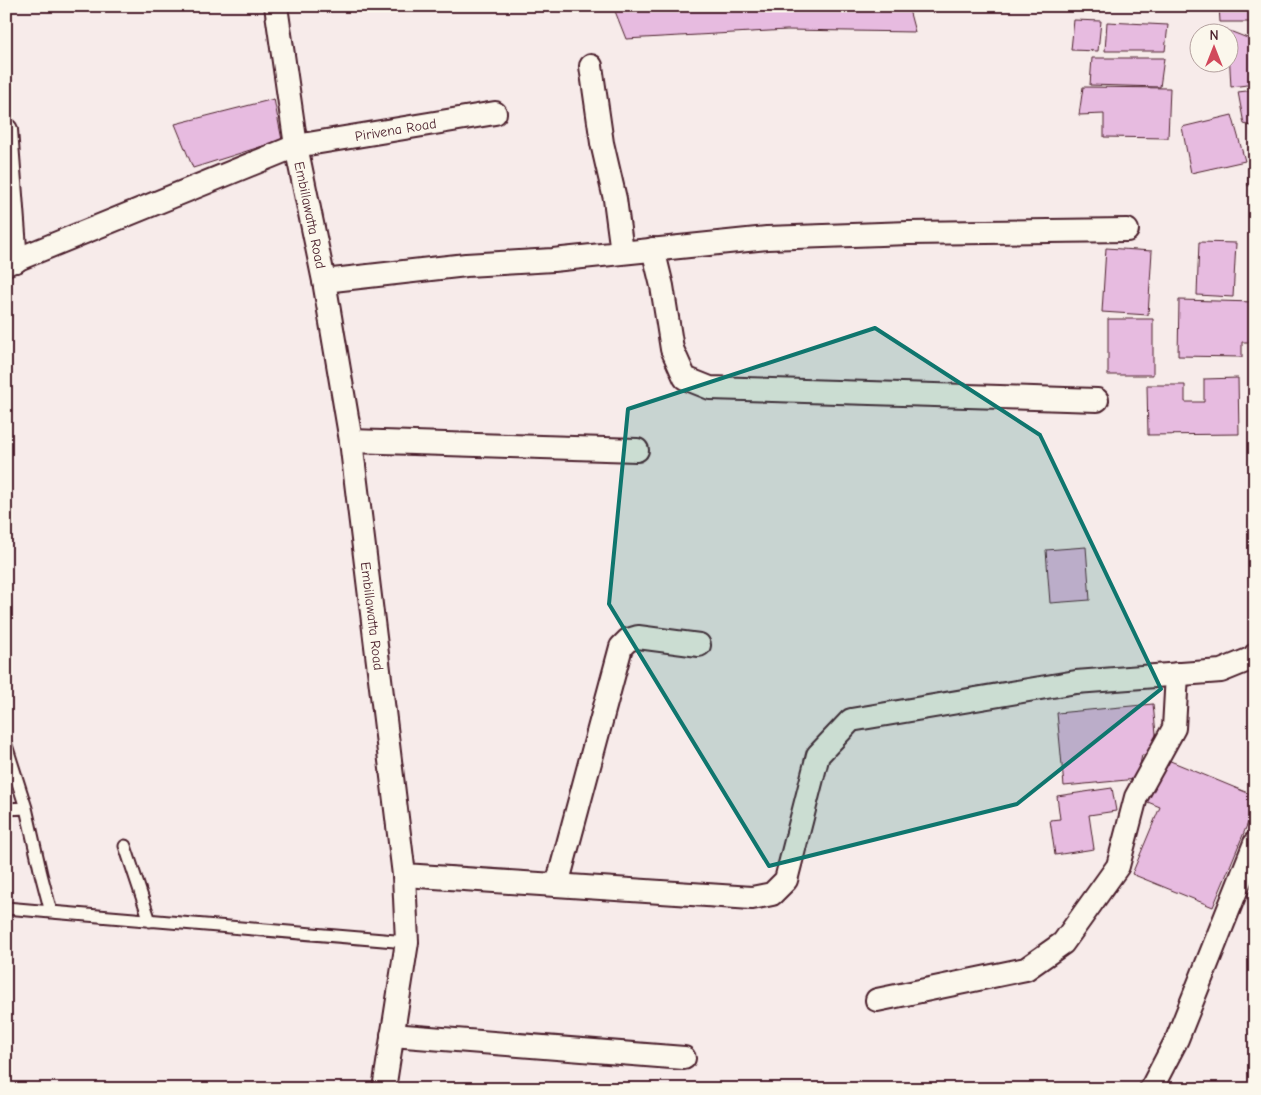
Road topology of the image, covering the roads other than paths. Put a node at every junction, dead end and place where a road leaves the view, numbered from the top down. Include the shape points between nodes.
1 (276, 6) edge
2 (591, 66) dead end
3 (495, 113) dead end
4 (6, 130) edge
5 (296, 146) junction
6 (1126, 230) dead end
7 (653, 249) junction
8 (622, 252) junction
9 (11, 263) edge
10 (324, 281) junction
11 (1097, 400) dead end
12 (351, 441) junction
13 (637, 450) dead end
14 (700, 645) dead end
15 (1255, 655) edge
16 (1177, 674) junction
17 (6, 744) edge
18 (26, 808) junction
19 (6, 809) edge
20 (1255, 843) edge
21 (125, 846) dead end
22 (404, 875) junction
23 (558, 885) junction
24 (6, 908) edge
25 (51, 912) junction
26 (150, 921) junction
27 (407, 942) junction
28 (877, 1000) dead end
29 (392, 1035) junction
30 (684, 1058) dead end
31 (384, 1089) edge
32 (1152, 1089) edge

1 - 5 street, Embillawatta Road
2 - 8 street
3 - 5 street, Pirivena Road
4 - 9 street
5 - 9 street, Embillawatta Road
5 - 10 street, Embillawatta Road
6 - 7 street via 766,238
7 - 8 street
7 - 11 street via 672,349 685,378 710,388
8 - 10 street
10 - 12 street, Embillawatta Road
12 - 13 street
12 - 22 street, Embillawatta Road
14 - 23 street via 638,637 621,647
15 - 16 street via 1221,671
16 - 23 street via 1076,682 851,720 818,755 786,880 772,894 752,898
16 - 28 street via 1174,728 1136,797 1118,866 1063,943 1026,969
17 - 18 lane
18 - 19 lane
18 - 25 lane
20 - 32 street via 1177,1039
21 - 26 lane
22 - 23 street
22 - 27 street, Embillawatta Road
24 - 25 lane
25 - 26 lane
26 - 27 lane
27 - 29 street, Embillawatta Road
29 - 30 street
29 - 31 street, Embillawatta Road

